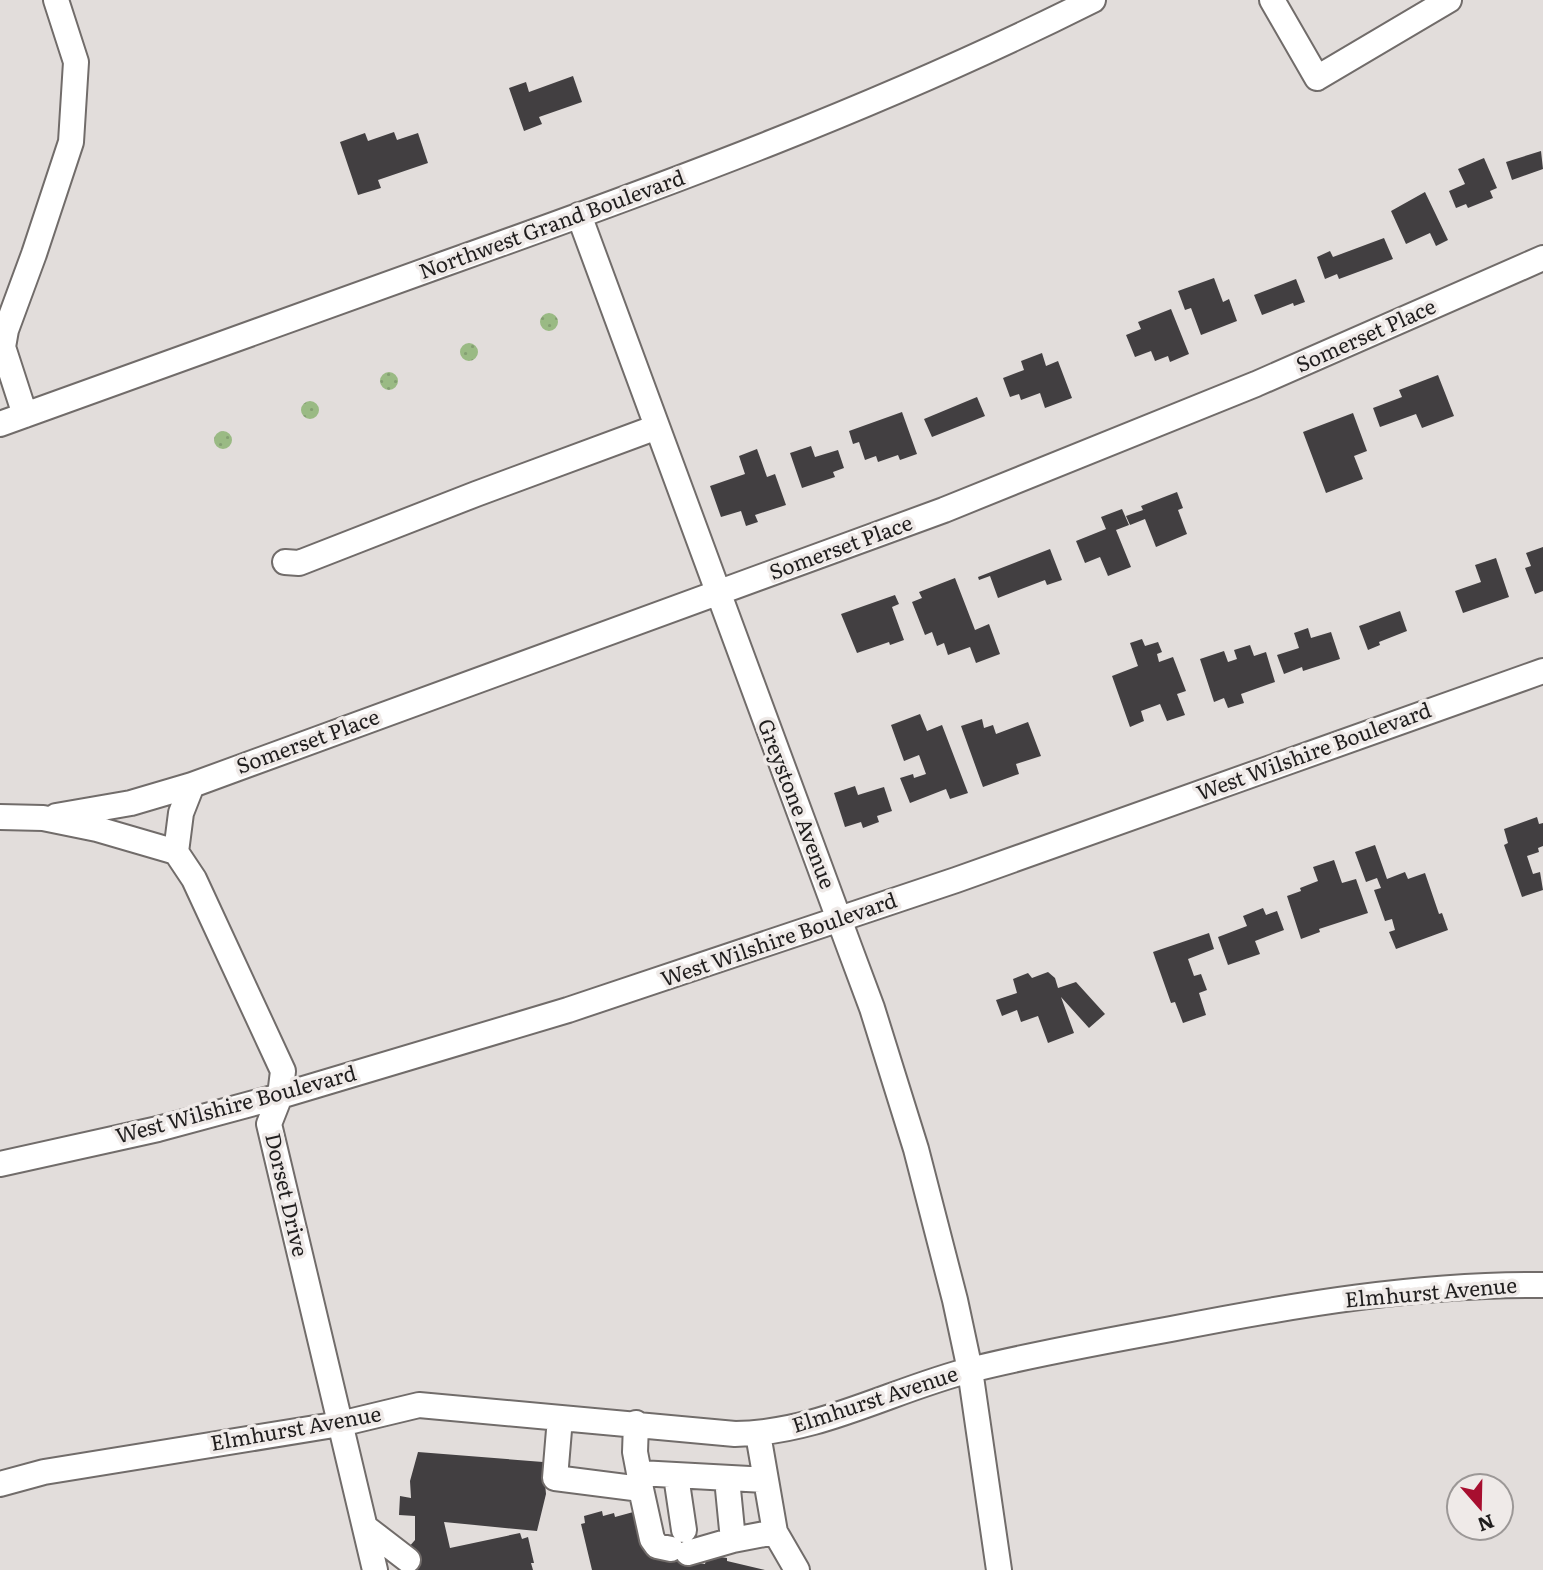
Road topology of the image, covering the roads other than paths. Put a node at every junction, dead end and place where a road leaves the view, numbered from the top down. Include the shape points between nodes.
1 (56, 0) edge
2 (1093, 0) edge
3 (1272, 0) edge
4 (1449, 0) edge
5 (579, 215) junction
6 (1543, 258) edge
7 (25, 415) junction
8 (0, 424) edge
9 (657, 428) junction
10 (285, 562) dead end
11 (718, 593) junction
12 (1543, 671) edge
13 (192, 785) junction
14 (0, 817) edge
15 (43, 818) junction
16 (176, 852) junction
17 (839, 920) junction
18 (280, 1096) junction
19 (0, 1164) edge
20 (1543, 1285) edge
21 (970, 1370) junction
22 (560, 1418) junction
23 (636, 1423) junction
24 (340, 1424) junction
25 (758, 1434) junction
26 (676, 1476) junction
27 (727, 1479) junction
28 (766, 1480) junction
29 (640, 1481) junction
30 (0, 1485) edge
31 (365, 1527) junction
32 (775, 1532) junction
33 (733, 1540) junction
34 (681, 1544) junction
35 (408, 1560) dead end
36 (375, 1570) edge
37 (797, 1570) edge
38 (999, 1570) edge

1 - 7 street via 76,62 71,142 3,347
2 - 5 street, Northwest Grand Boulevard via 784,138
3 - 4 street via 1317,78
5 - 7 street, Northwest Grand Boulevard
5 - 9 street, Greystone Avenue
6 - 11 street, Somerset Place via 1244,389 944,510
7 - 8 street, Northwest Grand Boulevard
9 - 10 street via 299,563
9 - 11 street, Greystone Avenue
11 - 13 street, Somerset Place
11 - 17 street, Greystone Avenue
12 - 17 street, West Wilshire Boulevard
13 - 15 street, Somerset Place via 131,803
13 - 16 street via 181,813
14 - 15 street
15 - 16 street
16 - 18 street, Dorset Drive via 194,879 282,1071
17 - 18 street, West Wilshire Boulevard via 562,1012
17 - 21 street, Greystone Avenue via 916,1149
18 - 19 street, West Wilshire Boulevard
18 - 24 street, Dorset Drive via 269,1124
20 - 21 street, Elmhurst Avenue via 1420,1290 1254,1312
21 - 25 street, Elmhurst Avenue via 809,1424
21 - 38 street, Greystone Avenue
22 - 23 street, Elmhurst Avenue
22 - 24 street, Elmhurst Avenue via 419,1405
22 - 29 street via 555,1478
23 - 25 street, Elmhurst Avenue
23 - 29 street
24 - 30 street, Elmhurst Avenue via 44,1472
24 - 31 street, Dorset Drive
25 - 28 street
26 - 27 street
26 - 29 street
26 - 34 street
27 - 28 street
27 - 33 street
28 - 32 street
29 - 34 street via 652,1539 657,1546
31 - 35 street
31 - 36 street, Dorset Drive
32 - 33 street
32 - 37 street
33 - 34 street

